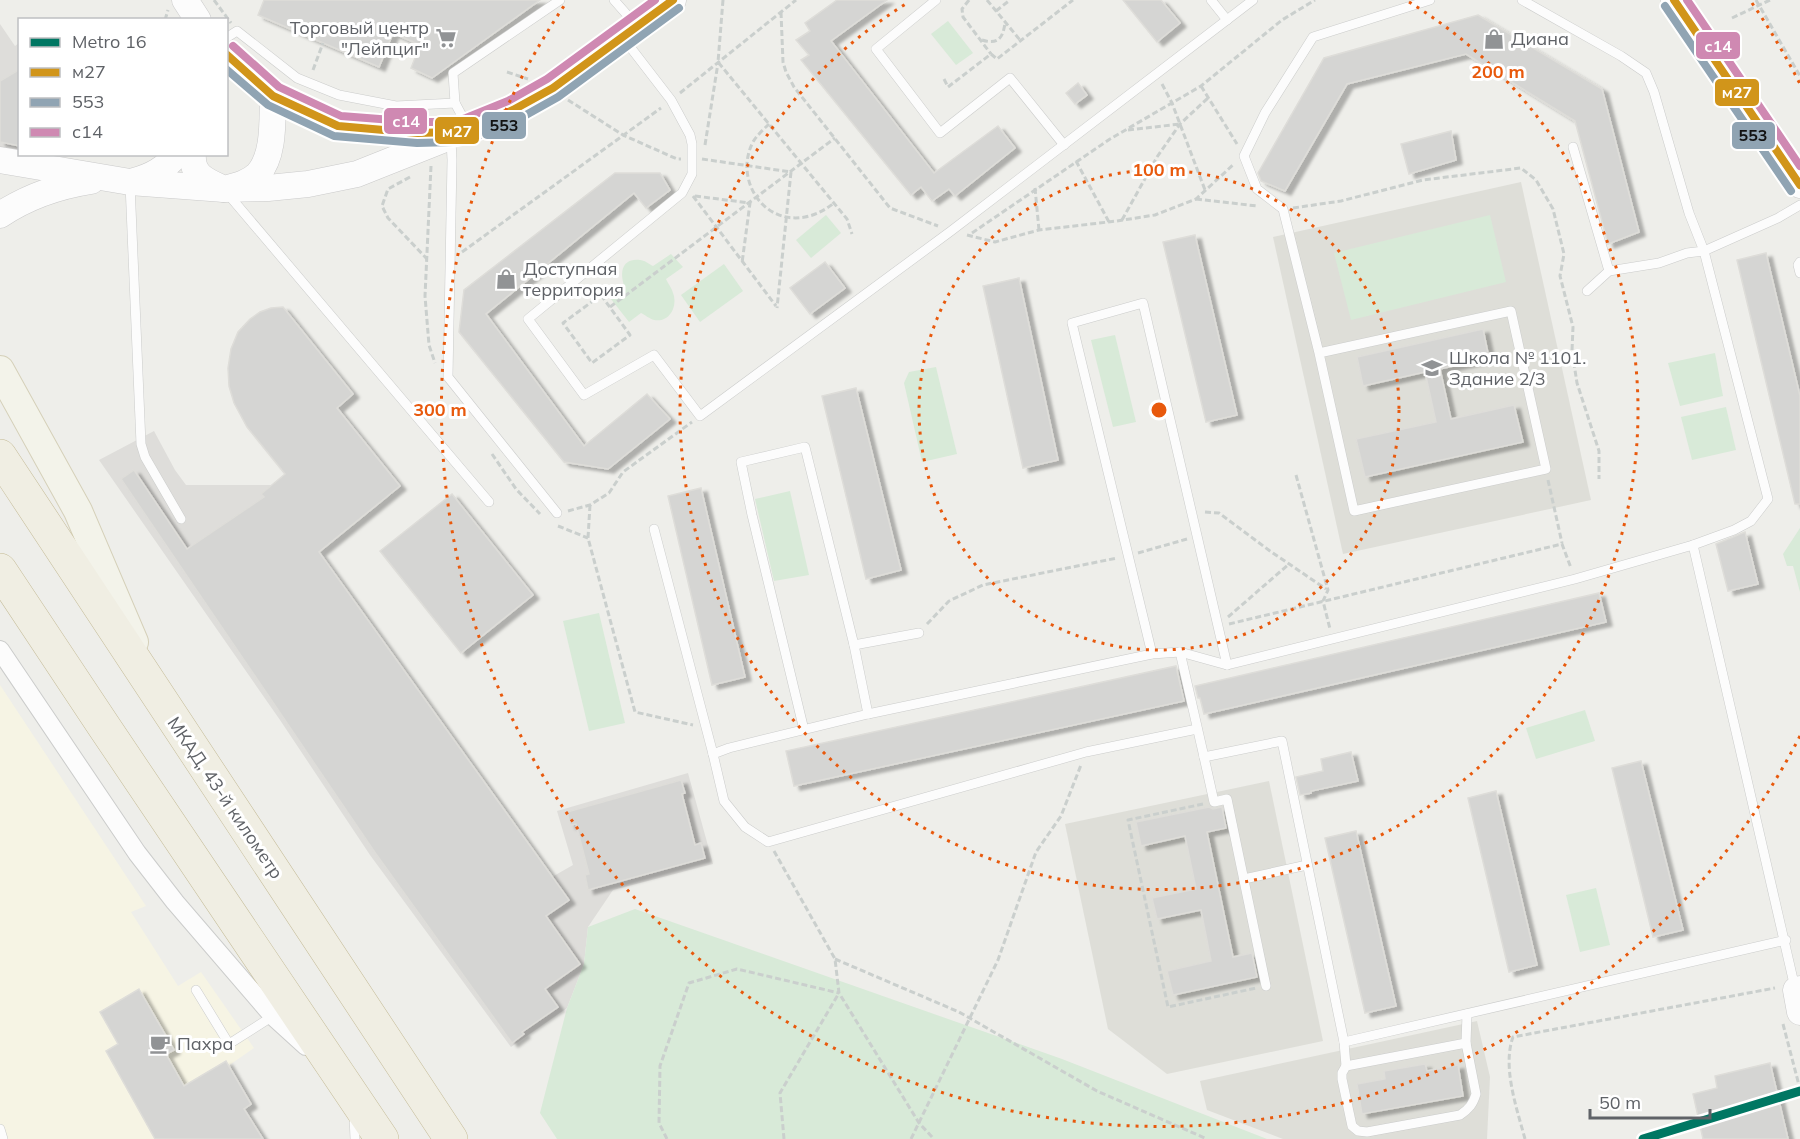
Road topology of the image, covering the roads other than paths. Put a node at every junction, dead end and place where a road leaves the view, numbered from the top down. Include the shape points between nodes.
1 (560, 0) edge
2 (614, 0) edge
3 (674, 0) edge
4 (936, 0) edge
5 (1211, 0) edge
6 (1253, 0) edge
7 (1430, 0) edge
8 (1522, 0) edge
9 (1674, 0) edge
10 (176, 4) edge
11 (195, 18) edge
12 (1227, 20) junction
13 (630, 32) junction
14 (228, 52) edge
15 (228, 55) edge
16 (273, 96) junction
17 (455, 103) junction
18 (464, 137) junction
19 (1064, 145) junction
20 (1573, 147) dead end
21 (175, 156) edge
22 (193, 156) edge
23 (0, 160) edge
24 (130, 182) junction
25 (1800, 185) edge
26 (224, 189) junction
27 (1800, 205) edge
28 (0, 215) edge
29 (1704, 251) junction
30 (1800, 262) edge
31 (1609, 271) junction
32 (1800, 273) edge
33 (1587, 291) dead end
34 (1319, 353) junction
35 (0, 370) edge
36 (0, 456) edge
37 (489, 502) dead end
38 (557, 513) road end
39 (181, 519) dead end
40 (654, 529) dead end
41 (1693, 545) junction
42 (0, 570) edge
43 (919, 633) road end
44 (854, 645) junction
45 (0, 650) edge
46 (1180, 652) junction
47 (1152, 654) junction
48 (1227, 665) junction
49 (155, 691) junction
50 (868, 714) junction
51 (1197, 729) junction
52 (804, 730) junction
53 (713, 754) junction
54 (1204, 757) junction
55 (1307, 866) junction
56 (1244, 879) junction
57 (1786, 940) junction
58 (1266, 986) road end
59 (196, 990) dead end
60 (1793, 995) edge
61 (1467, 1014) junction
62 (273, 1016) junction
63 (1344, 1042) junction
64 (1466, 1043) junction
65 (1346, 1066) junction
66 (347, 1089) junction
67 (0, 1129) edge
68 (3, 1139) edge
69 (355, 1139) edge
70 (382, 1139) edge
71 (452, 1139) edge

1 - 17 lane via 453,74
2 - 13 lane
3 - 13 street
4 - 19 lane via 876,49 940,133 1010,78
5 - 12 lane
6 - 12 lane
7 - 34 lane via 1313,37 1265,113 1244,156 1257,189 1283,209
8 - 29 lane via 1646,73
9 - 25 street
10 - 11 street
12 - 19 lane
13 - 18 street via 553,88
13 - 19 lane via 690,135 692,174 682,193 528,319 584,395 654,355 700,416
14 - 17 lane via 237,31 297,78 339,95 396,106
15 - 16 street
16 - 18 street via 338,126 418,134 452,132
16 - 26 street via 266,160 258,174 243,184
17 - 18 lane
18 - 26 street via 357,174 308,184
18 - 38 lane via 450,261 448,377
20 - 31 lane
21 - 24 street via 151,176
22 - 26 street via 192,163 201,178
23 - 24 street
24 - 26 street
24 - 28 street via 90,181 50,190
24 - 39 lane via 141,444
26 - 37 lane
27 - 29 lane
29 - 31 lane
29 - 41 lane via 1768,500 1751,521
30 - 32 lane
31 - 33 lane
34 - 34 lane via 1354,511 1546,469 1511,311
35 - 49 main road via 78,511
36 - 49 highway, МКАД, 43-й километр
40 - 53 lane
41 - 48 lane via 1575,579
41 - 57 lane
42 - 66 highway
43 - 44 lane
44 - 50 lane
44 - 52 lane via 805,447 741,462
45 - 62 street via 137,853
46 - 47 lane
46 - 48 lane
46 - 51 lane
47 - 48 lane via 1072,323 1143,303
47 - 50 lane
49 - 71 highway, МКАД, 43-й километр
50 - 52 lane
51 - 53 lane via 1086,752 768,842 744,827 724,801
51 - 54 lane
52 - 53 lane
54 - 55 lane via 1282,741
54 - 56 lane via 1214,802 1227,799
55 - 56 lane
55 - 63 lane
56 - 58 lane
57 - 60 lane
57 - 61 lane
59 - 62 lane via 230,1044
61 - 63 lane
61 - 64 lane
62 - 66 street
63 - 65 lane
64 - 65 lane
64 - 65 lane via 1476,1094 1468,1110 1460,1115 1358,1131 1350,1120 1342,1079
66 - 69 lane
66 - 70 highway
67 - 68 lane

